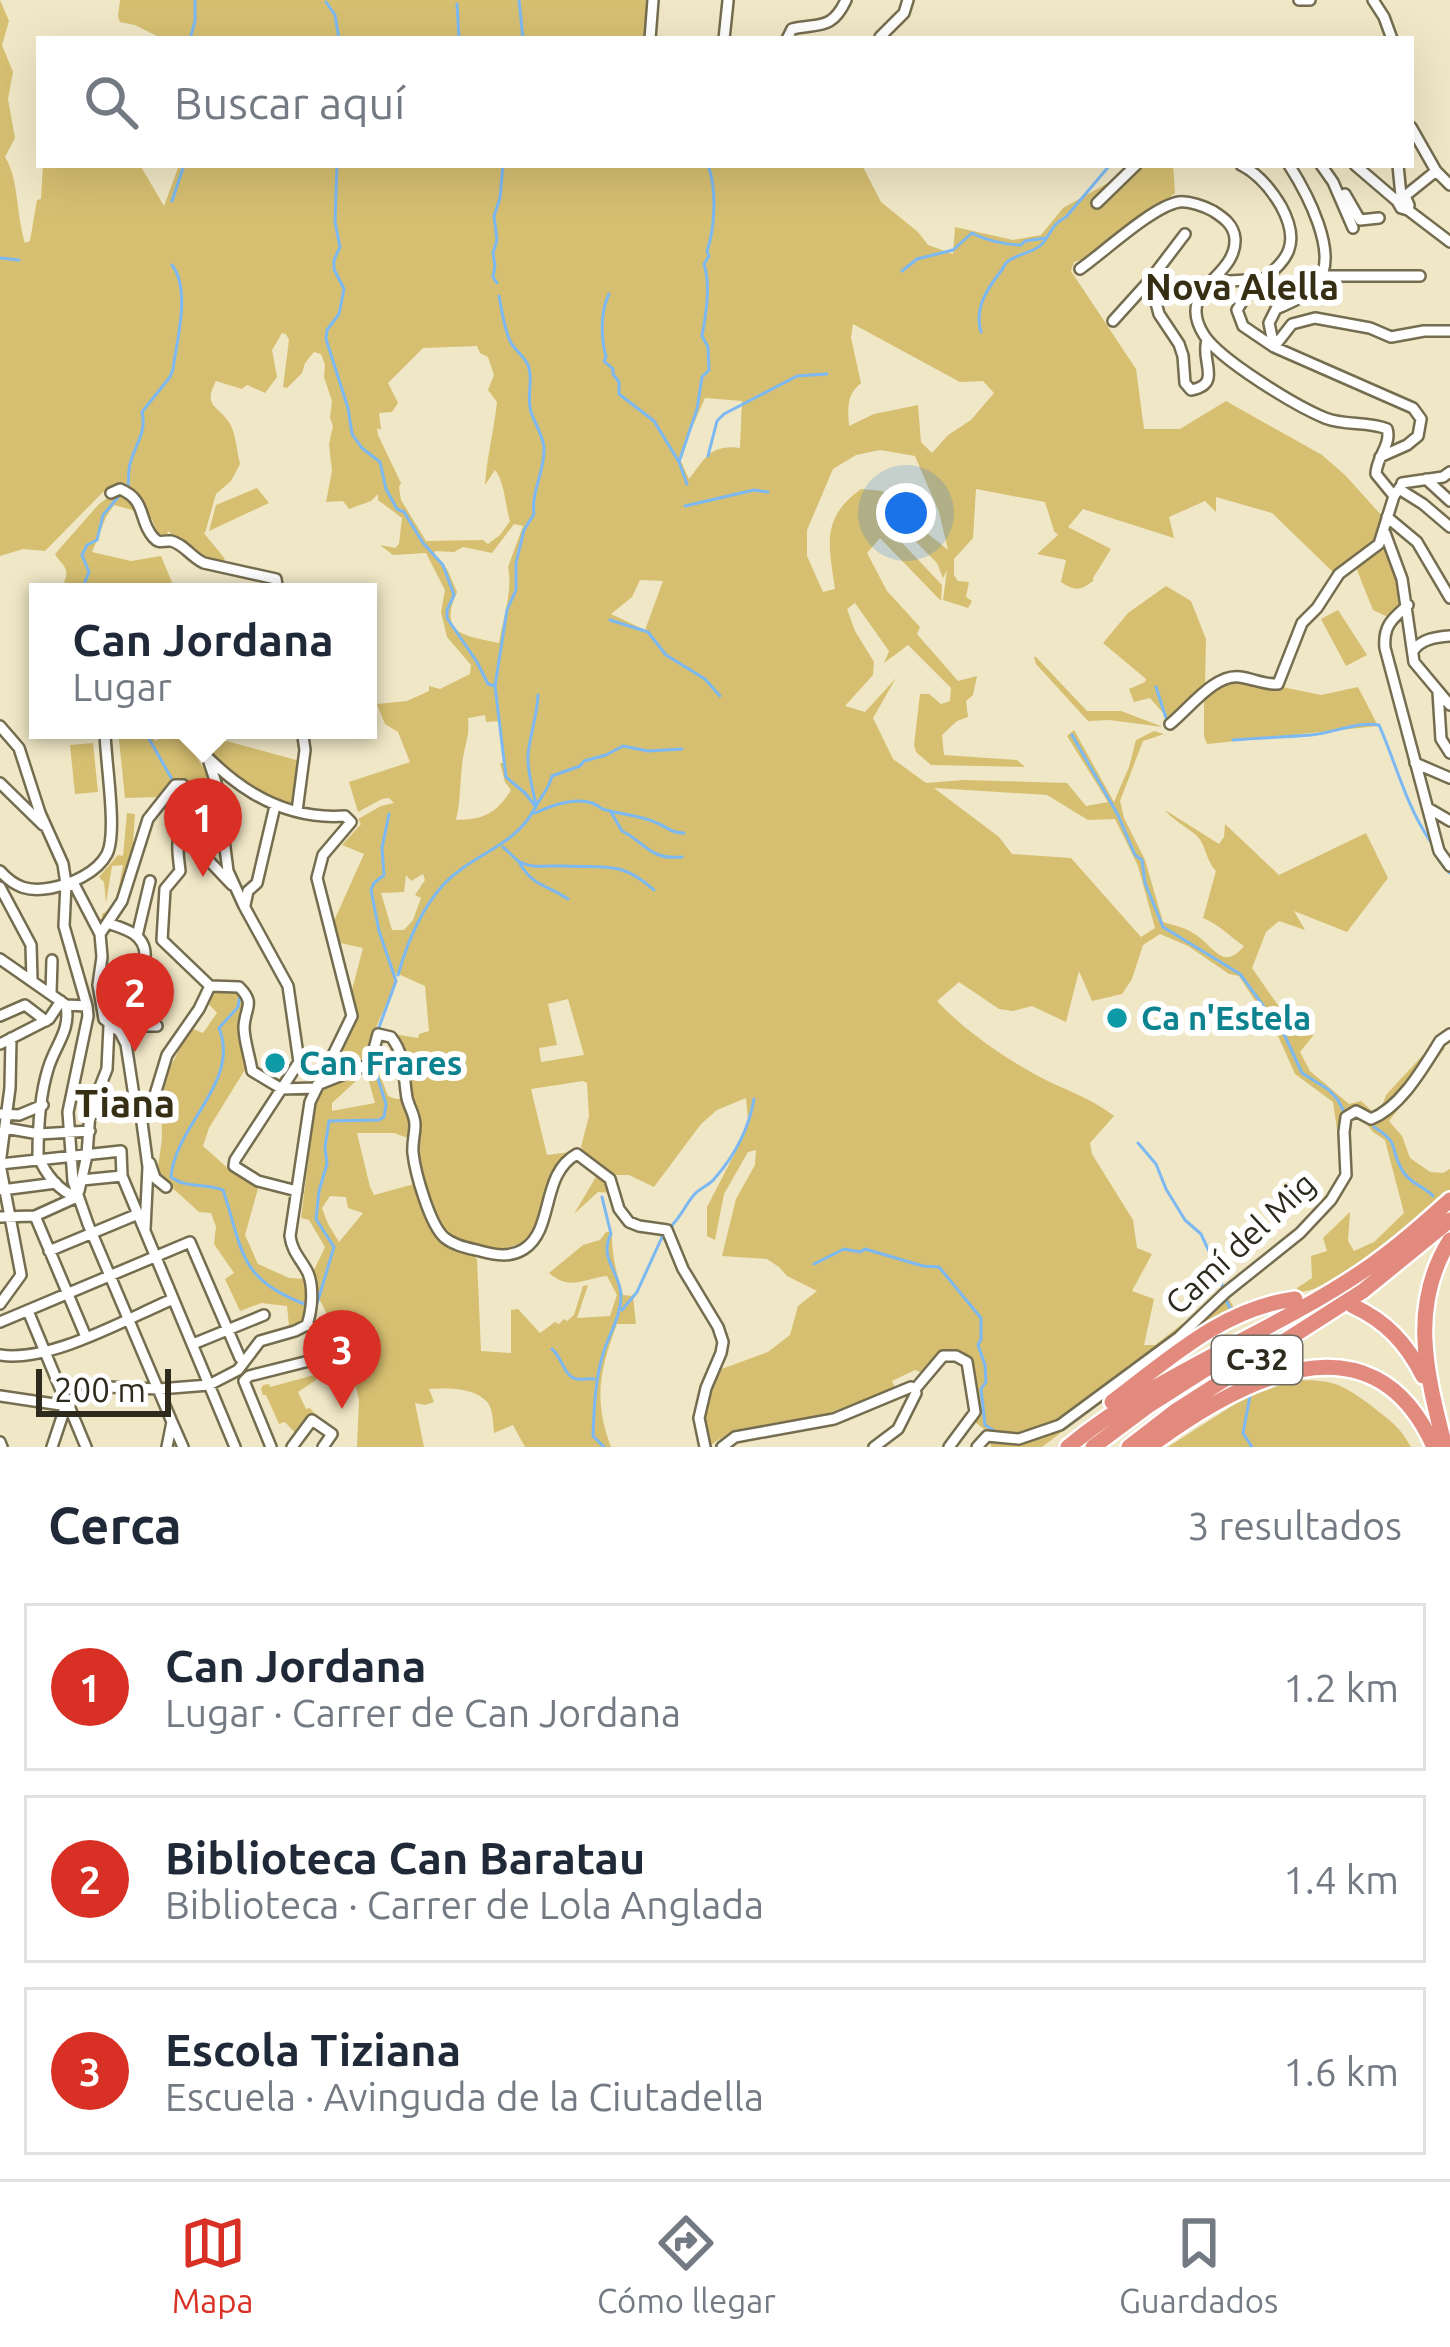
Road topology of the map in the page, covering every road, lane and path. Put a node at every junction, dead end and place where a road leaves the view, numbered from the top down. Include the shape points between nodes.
1 (653, 0) edge
2 (729, 0) edge
3 (846, 0) edge
4 (908, 0) edge
5 (1299, 0) edge
6 (1310, 0) edge
7 (1373, 0) edge
8 (650, 36) edge
9 (724, 36) edge
10 (788, 36) edge
11 (882, 36) edge
12 (1391, 36) edge
13 (1414, 132) edge
14 (1133, 168) edge
15 (1248, 168) edge
16 (1291, 168) edge
17 (1323, 168) edge
18 (1359, 168) edge
19 (1398, 168) edge
20 (1436, 171) junction
21 (1333, 182) junction
22 (1450, 185) edge
23 (1401, 198) junction
24 (1096, 203) dead end
25 (1379, 218) dead end
26 (1353, 228) dead end
27 (1185, 234) dead end
28 (1450, 242) edge
29 (1081, 269) dead end
30 (1420, 275) dead end
31 (1322, 276) junction
32 (1266, 278) junction
33 (1150, 280) junction
34 (1211, 282) junction
35 (1113, 321) dead end
36 (1450, 331) edge
37 (1207, 340) junction
38 (1274, 347) junction
39 (1380, 457) junction
40 (1450, 472) edge
41 (1426, 479) junction
42 (1399, 489) junction
43 (111, 493) dead end
44 (1450, 501) edge
45 (1387, 518) junction
46 (1450, 527) edge
47 (1384, 532) junction
48 (277, 583) edge
49 (1450, 598) edge
50 (1408, 605) junction
51 (1450, 636) edge
52 (1413, 651) junction
53 (1438, 687) junction
54 (1450, 705) edge
55 (1170, 724) dead end
56 (0, 727) edge
57 (105, 739) edge
58 (190, 739) edge
59 (303, 739) edge
60 (4, 741) edge
61 (1450, 753) edge
62 (208, 760) junction
63 (1415, 763) junction
64 (227, 774) junction
65 (1450, 778) edge
66 (0, 783) edge
67 (218, 786) junction
68 (186, 794) junction
69 (275, 806) junction
70 (1427, 808) junction
71 (297, 811) junction
72 (1450, 820) edge
73 (47, 829) junction
74 (1450, 866) edge
75 (0, 871) edge
76 (150, 881) dead end
77 (66, 884) junction
78 (0, 886) edge
79 (240, 890) junction
80 (107, 922) junction
81 (100, 934) junction
82 (136, 935) junction
83 (0, 959) edge
84 (52, 960) dead end
85 (32, 980) junction
86 (210, 986) junction
87 (100, 992) junction
88 (51, 993) junction
89 (64, 1003) junction
90 (87, 1006) junction
91 (0, 1016) edge
92 (46, 1021) junction
93 (157, 1027) dead end
94 (117, 1028) junction
95 (1450, 1034) edge
96 (6, 1041) edge
97 (299, 1061) junction
98 (318, 1083) junction
99 (282, 1089) junction
100 (116, 1099) dead end
101 (43, 1105) junction
102 (140, 1113) junction
103 (4, 1114) edge
104 (90, 1116) junction
105 (5, 1128) junction
106 (90, 1131) junction
107 (68, 1132) junction
108 (40, 1134) junction
109 (144, 1148) junction
110 (87, 1154) junction
111 (70, 1157) junction
112 (39, 1160) junction
113 (0, 1164) edge
114 (122, 1177) junction
115 (82, 1180) junction
116 (56, 1183) junction
117 (166, 1187) dead end
118 (3, 1190) edge
119 (297, 1191) junction
120 (77, 1197) junction
121 (1450, 1200) edge
122 (142, 1212) junction
123 (35, 1216) junction
124 (5, 1217) edge
125 (1450, 1220) edge
126 (93, 1234) junction
127 (1450, 1240) edge
128 (49, 1251) junction
129 (156, 1257) junction
130 (1386, 1274) junction
131 (111, 1275) junction
132 (1341, 1285) junction
133 (67, 1294) junction
134 (173, 1299) junction
135 (1295, 1299) dead end
136 (0, 1304) edge
137 (1353, 1306) dead end
138 (28, 1311) junction
139 (264, 1315) dead end
140 (128, 1318) junction
141 (0, 1322) edge
142 (307, 1325) junction
143 (227, 1330) junction
144 (86, 1336) junction
145 (193, 1345) junction
146 (46, 1354) junction
147 (0, 1355) edge
148 (339, 1356) dead end
149 (240, 1358) dead end
150 (321, 1358) dead end
151 (241, 1376) junction
152 (209, 1384) junction
153 (159, 1389) junction
154 (913, 1393) junction
155 (0, 1396) edge
156 (66, 1404) junction
157 (1435, 1407) junction
158 (172, 1422) junction
159 (1061, 1445) edge
160 (52, 1447) edge
161 (86, 1447) edge
162 (167, 1447) edge
163 (183, 1447) edge
164 (235, 1447) edge
165 (271, 1447) edge
166 (292, 1447) edge
167 (323, 1447) edge
168 (705, 1447) edge
169 (722, 1447) edge
170 (874, 1447) edge
171 (949, 1447) edge
172 (977, 1447) edge
173 (1093, 1447) edge
174 (1114, 1447) edge
175 (1129, 1447) edge
176 (1149, 1447) edge
177 (1434, 1447) edge
178 (1445, 1447) edge

1 - 8 street
2 - 9 street
3 - 10 street via 830,22 792,28
4 - 11 street
5 - 6 street
7 - 12 street
13 - 20 street
14 - 24 street
15 - 32 street via 1269,187 1292,235 1288,255
16 - 31 street via 1320,226
17 - 21 street
18 - 23 street
19 - 23 street
20 - 22 street
20 - 23 street
21 - 25 street via 1360,220
21 - 26 street
23 - 28 street
27 - 33 street
29 - 34 street via 1161,208 1182,202 1228,221 1235,239
30 - 31 street
31 - 38 street via 1276,309 1269,323
32 - 34 street
32 - 38 street via 1237,310 1243,326
33 - 35 street
33 - 37 street via 1191,390 1210,373
34 - 37 street via 1196,303
36 - 38 street via 1391,338 1315,318 1292,324
37 - 39 street via 1236,367 1324,418 1383,426 1389,438
38 - 39 street via 1413,407 1421,418 1418,436
39 - 42 street via 1376,474
40 - 41 street
41 - 42 street
41 - 44 street
42 - 45 street
42 - 46 street
43 - 48 street via 127,491 160,542 170,537 199,561
45 - 47 street
45 - 49 street via 1417,542
47 - 50 street
47 - 55 street via 1302,623 1278,684 1220,680
50 - 52 street
50 - 63 street via 1387,623 1384,649
51 - 52 street
52 - 53 street
53 - 54 street
53 - 61 street via 1441,739
56 - 60 street
57 - 77 street via 110,845 100,864
58 - 62 street
59 - 71 street
60 - 73 street via 19,748
62 - 64 street
62 - 67 street
63 - 65 street
63 - 70 street
64 - 67 street
64 - 69 street
66 - 73 street
67 - 79 street via 225,857
68 - 79 street via 182,813 194,845
68 - 80 street via 175,785 148,819 122,901
68 - 86 street via 177,810 180,871 165,889 162,940
69 - 71 street
69 - 79 street via 257,883
70 - 72 street
70 - 74 street
71 - 98 street via 351,822 323,856 317,878 352,1016
73 - 77 street
75 - 77 street via 33,890
76 - 82 street
77 - 81 street via 75,886
77 - 90 street via 64,926
78 - 85 street via 31,945
79 - 97 street via 290,991
80 - 81 street
80 - 82 street
81 - 87 street
82 - 94 street via 145,958
83 - 85 street
84 - 88 street
85 - 88 street
86 - 99 street via 238,987 248,996 252,1071
86 - 102 street via 167,1055 150,1111
87 - 90 street
87 - 94 street via 104,1019
88 - 89 street
89 - 90 street
89 - 92 street
89 - 101 street via 68,1022 47,1070
90 - 107 street
91 - 92 street via 25,1005
92 - 96 street
93 - 94 street
94 - 102 street
94 - 104 street
95 - 172 street, Camí del Mig via 1377,1118 1356,1111 1346,1117 1346,1174 1300,1233 1060,1425 1019,1439 987,1436
96 - 103 street
97 - 98 street
97 - 99 street
98 - 99 street
98 - 119 street
98 - 168 street via 370,1064 378,1034 391,1036 405,1065 430,1218 456,1245 498,1255 528,1246 549,1190 577,1154 610,1179 629,1222 667,1230 723,1342 700,1412
99 - 119 street via 234,1166
100 - 104 street
101 - 103 street
101 - 108 street
102 - 109 street
103 - 105 street
104 - 106 street
105 - 108 street
105 - 113 street
106 - 107 street
106 - 110 street
107 - 108 street
107 - 111 street
108 - 112 street
109 - 117 street
109 - 122 street
110 - 111 street
110 - 114 street via 121,1151
110 - 115 street
111 - 112 street
111 - 120 street
112 - 113 street
112 - 116 street
113 - 118 street
114 - 115 street
114 - 122 street
115 - 120 street
116 - 118 street
116 - 120 street
118 - 124 street
119 - 142 street via 290,1236 310,1281
120 - 123 street
120 - 126 street
121 - 132 highway, C-32
122 - 126 street
122 - 129 street
123 - 124 street
123 - 128 street
124 - 136 street via 21,1275
125 - 130 highway, C-32
126 - 128 street
126 - 131 street
127 - 157 highway via 1423,1319
128 - 133 street
129 - 131 street
129 - 134 street
129 - 143 street via 190,1242
130 - 174 highway
130 - 175 highway, C-32
131 - 133 street
131 - 140 street
132 - 159 highway, C-32
132 - 173 highway
133 - 138 street
133 - 144 street
134 - 140 street
134 - 145 street
135 - 159 highway via 1210,1330
137 - 157 highway via 1399,1338
138 - 141 street
138 - 146 street
139 - 143 street
140 - 144 street
140 - 153 street
142 - 148 street via 329,1334
142 - 151 street via 260,1341
143 - 145 street
143 - 149 street
144 - 146 street
145 - 152 street
146 - 147 street
146 - 156 street
150 - 151 street
151 - 152 street
151 - 165 street
152 - 153 street
152 - 164 street
153 - 156 street via 110,1387
153 - 158 street
154 - 169 street via 735,1437
154 - 170 street via 898,1429
154 - 171 street via 949,1354 968,1365 975,1412
155 - 156 street
156 - 160 street
156 - 161 street
157 - 178 highway
158 - 162 street
158 - 163 street
166 - 167 street via 312,1420 332,1434
176 - 177 highway via 1257,1382 1317,1367 1352,1371 1396,1393

